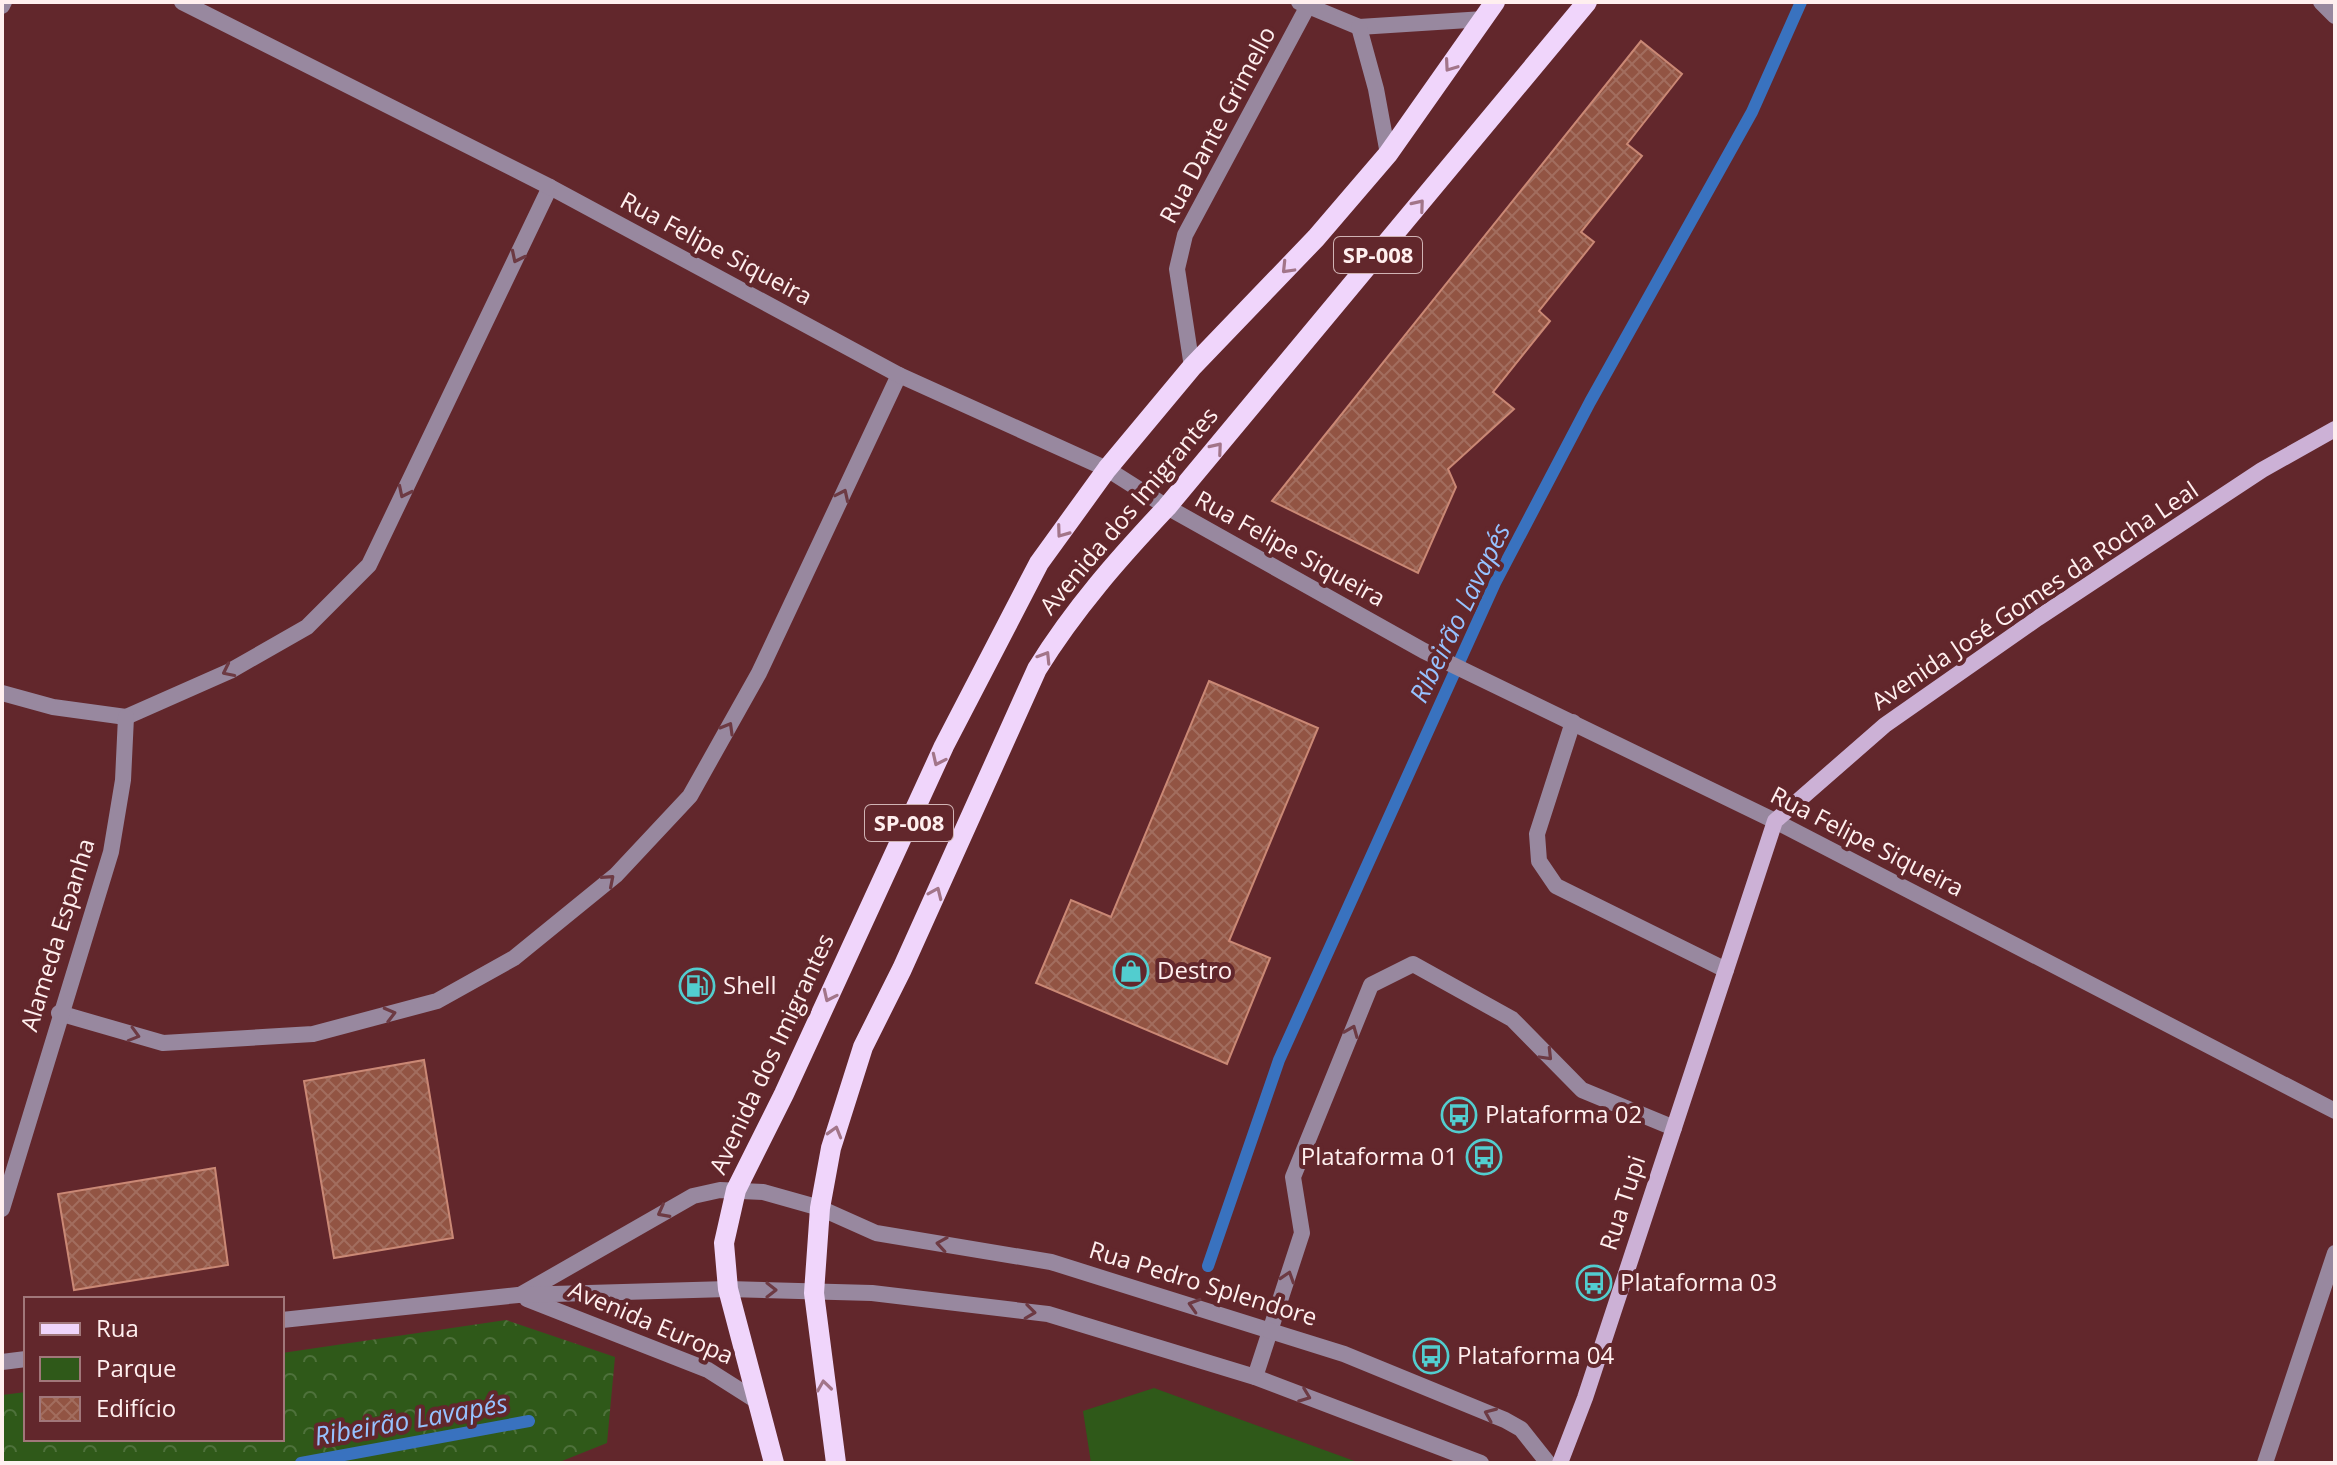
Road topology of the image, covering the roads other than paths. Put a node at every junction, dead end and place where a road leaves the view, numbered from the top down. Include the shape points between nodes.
1 (182, 2) edge
2 (1587, 2) edge
3 (2321, 2) edge
4 (1306, 4) edge
5 (1489, 10) edge
6 (2335, 16) edge
7 (1359, 27) junction
8 (1388, 154) junction
9 (550, 187) junction
10 (1192, 367) junction
11 (899, 375) junction
12 (2335, 429) edge
13 (1107, 469) junction
14 (1167, 507) junction
15 (2, 693) edge
16 (126, 717) junction
17 (1573, 722) junction
18 (1775, 821) junction
19 (1726, 970) junction
20 (59, 1013) junction
21 (2335, 1111) edge
22 (1674, 1128) junction
23 (736, 1190) junction
24 (820, 1208) junction
25 (2, 1209) edge
26 (2335, 1253) edge
27 (728, 1289) junction
28 (814, 1293) junction
29 (518, 1295) junction
30 (284, 1320) edge
31 (1271, 1329) junction
32 (24, 1359) edge
33 (2, 1362) edge
34 (1255, 1377) junction
35 (761, 1404) junction
36 (774, 1463) edge
37 (836, 1463) edge
38 (1481, 1463) edge
39 (1548, 1463) edge
40 (1560, 1463) edge
41 (2265, 1463) edge

1 - 9 street, Rua Felipe Siqueira
14 -> 2 main road, Avenida dos Imigrantes / SP-008
3 - 6 street
4 - 7 street
4 - 10 street, Rua Dante Grimello via 1185,235 1177,269
5 - 7 street
5 -> 8 main road, Avenida dos Imigrantes / SP-008
7 - 8 street
8 -> 10 main road, Avenida dos Imigrantes / SP-008
9 - 11 street, Rua Felipe Siqueira
9 -> 16 street via 369,565 307,627 230,671
10 - 13 main road, Avenida dos Imigrantes / SP-008
11 - 13 street, Rua Felipe Siqueira
20 -> 11 street via 163,1043 313,1034 437,1001 514,958 616,875 690,796 759,673
12 - 18 main road, Avenida José Gomes da Rocha Leal via 2262,470 1885,725
13 - 14 street, Rua Felipe Siqueira
13 -> 23 main road, Avenida dos Imigrantes / SP-008 via 1039,563 944,746
14 - 17 street, Rua Felipe Siqueira via 1424,651
24 -> 14 main road, Avenida dos Imigrantes / SP-008 via 831,1148 863,1047 1037,669 1074,613
15 - 16 street via 53,707
16 - 20 street, Alameda Espanha via 111,852
17 - 18 street, Rua Felipe Siqueira
17 - 19 street via 1537,834 1539,861 1556,886
18 - 19 main road, Rua Tupi
18 - 21 street, Rua Felipe Siqueira
19 - 22 main road, Rua Tupi
20 - 25 street, Alameda Espanha
31 -> 22 street via 1302,1233 1293,1177 1371,985 1413,964 1512,1019 1582,1090
22 - 40 main road, Rua Tupi
23 - 24 street, Avenida Europa
23 - 27 main road, Avenida dos Imigrantes / SP-008 via 724,1243
23 -> 29 street, Avenida Europa via 693,1196
24 - 28 main road, Avenida dos Imigrantes / SP-008
31 -> 24 street, Rua Pedro Splendore via 1051,1262 876,1233
26 - 41 street
27 -> 28 street, Avenida Europa
27 - 29 street, Avenida Europa
27 - 35 main road, Avenida dos Imigrantes / SP-008
28 -> 34 street via 872,1293 1048,1314
37 -> 28 main road, Avenida dos Imigrantes / SP-008
29 - 30 street, Avenida Europa
29 - 35 street, Avenida Europa via 708,1370
31 - 34 street
39 -> 31 street, Rua Pedro Splendore via 1521,1429 1505,1420
32 - 33 street
34 -> 38 street
35 - 36 main road, Avenida dos Imigrantes / SP-008

